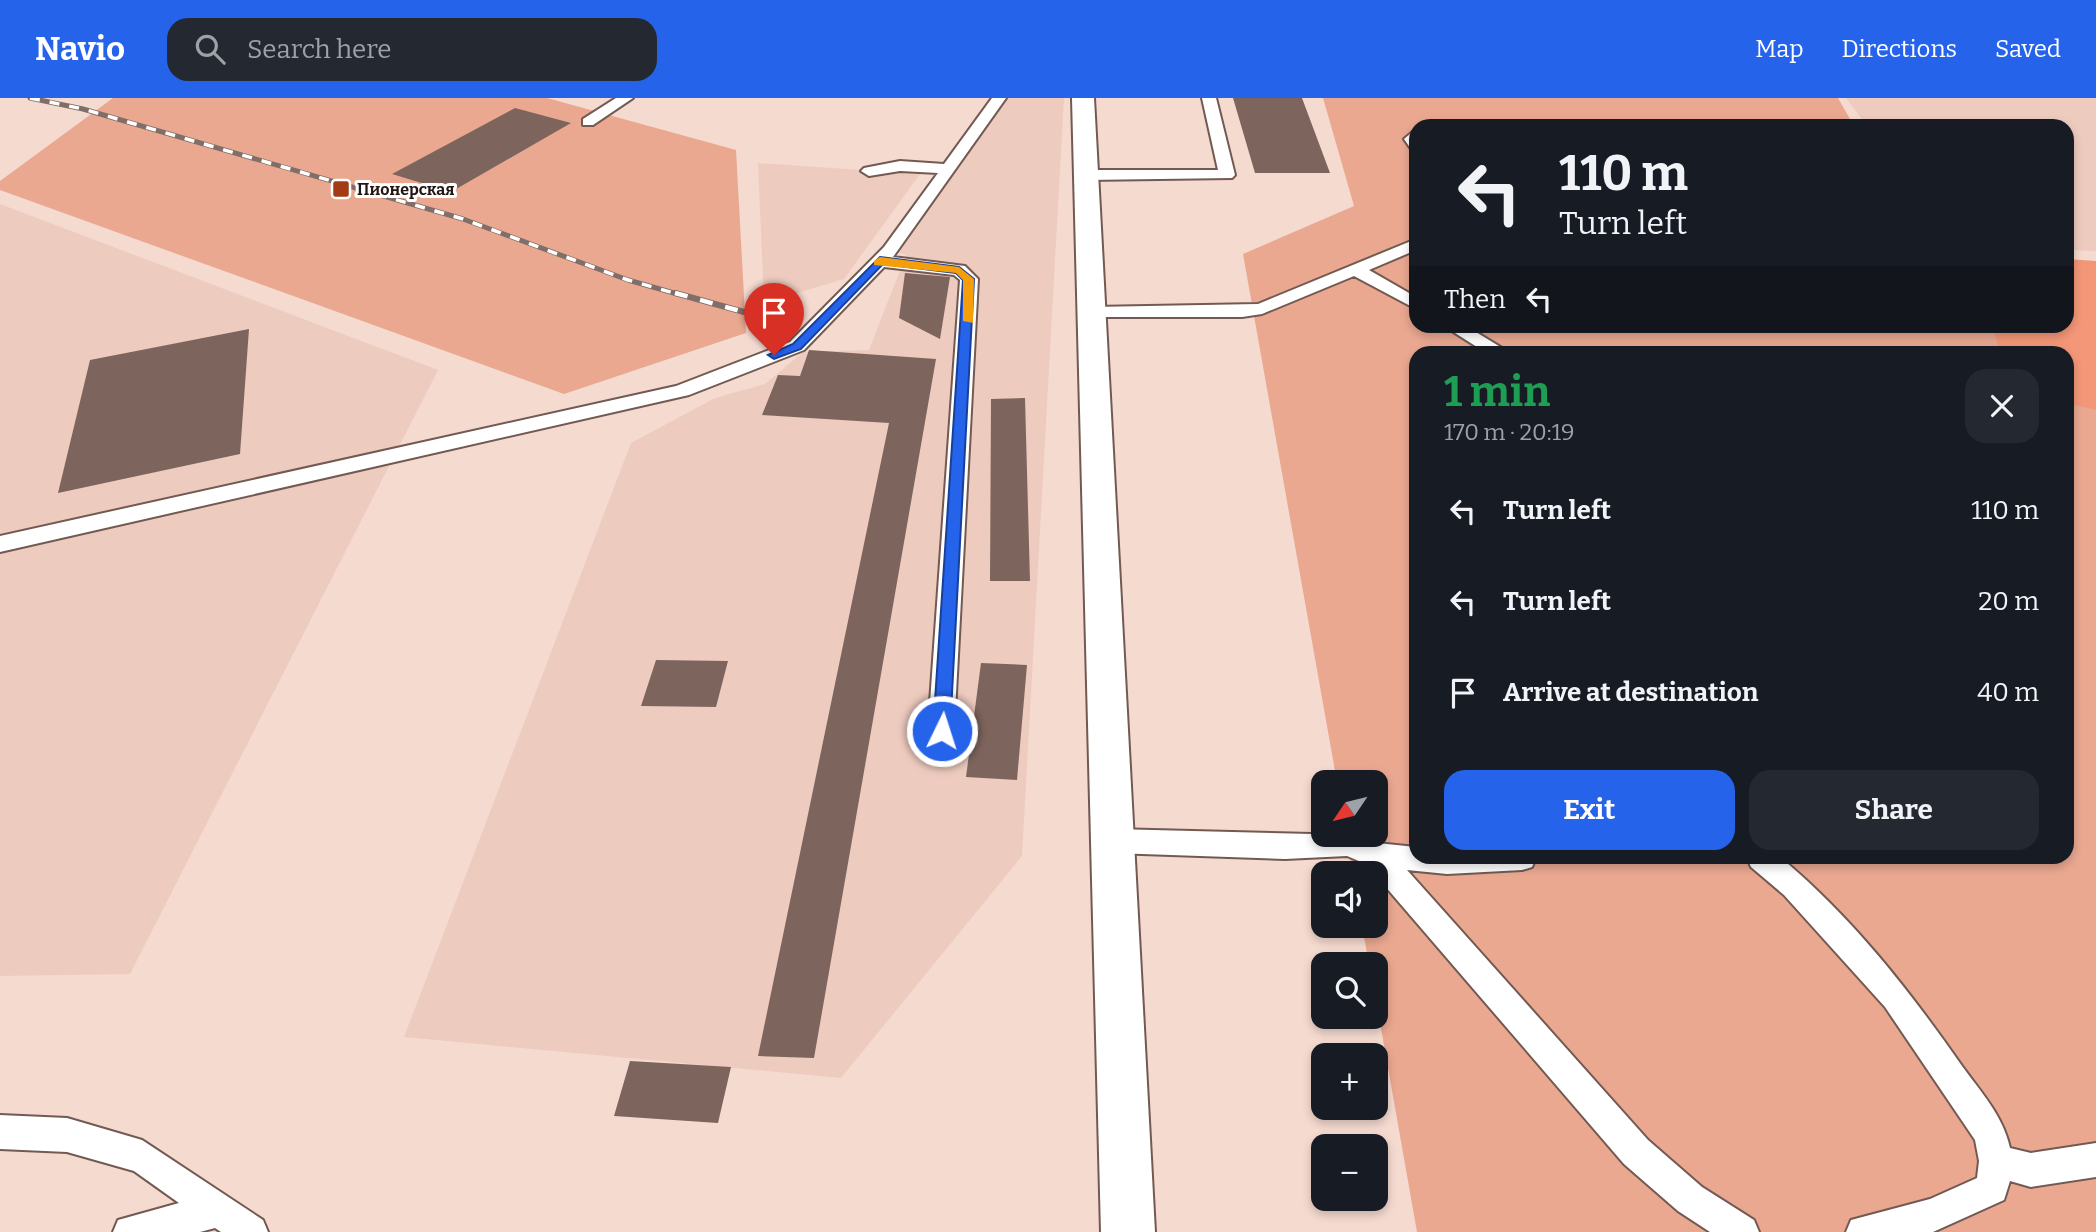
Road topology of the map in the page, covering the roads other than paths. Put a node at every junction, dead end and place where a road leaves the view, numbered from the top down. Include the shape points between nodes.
1 (626, 98) edge
2 (999, 98) edge
3 (1083, 98) edge
4 (1209, 98) edge
5 (588, 122) dead end
6 (947, 169) junction
7 (869, 171) dead end
8 (1086, 176) junction
9 (1409, 247) edge
10 (880, 261) junction
11 (1356, 270) junction
12 (1409, 300) edge
13 (1092, 313) junction
14 (1466, 333) edge
15 (1489, 346) edge
16 (0, 544) edge
17 (942, 731) dead end
18 (1112, 841) junction
19 (1376, 855) junction
20 (1409, 858) edge
21 (1767, 864) edge
22 (0, 1132) edge
23 (2096, 1160) edge
24 (1996, 1161) junction
25 (219, 1210) junction
26 (130, 1232) edge
27 (251, 1232) edge
28 (1128, 1232) edge
29 (1742, 1232) edge
30 (1863, 1232) edge

1 - 5 lane
2 - 6 lane
3 - 8 street
4 - 8 lane via 1227,175
6 - 7 lane via 900,166
6 - 10 lane
8 - 13 street
9 - 11 lane
10 - 16 lane via 797,346 682,391
10 - 17 lane via 959,270 969,279
11 - 12 lane
11 - 13 lane via 1283,302 1242,312
13 - 18 street
14 - 15 lane
18 - 19 lane via 1285,847 1348,844
18 - 28 street
19 - 20 lane
19 - 29 lane via 1636,1152 1690,1199
21 - 24 lane via 1794,886 1896,997 1990,1133
22 - 25 lane via 67,1135 142,1157
23 - 24 lane via 2031,1170
24 - 30 lane via 1992,1188 1963,1205
25 - 26 lane
25 - 27 lane

